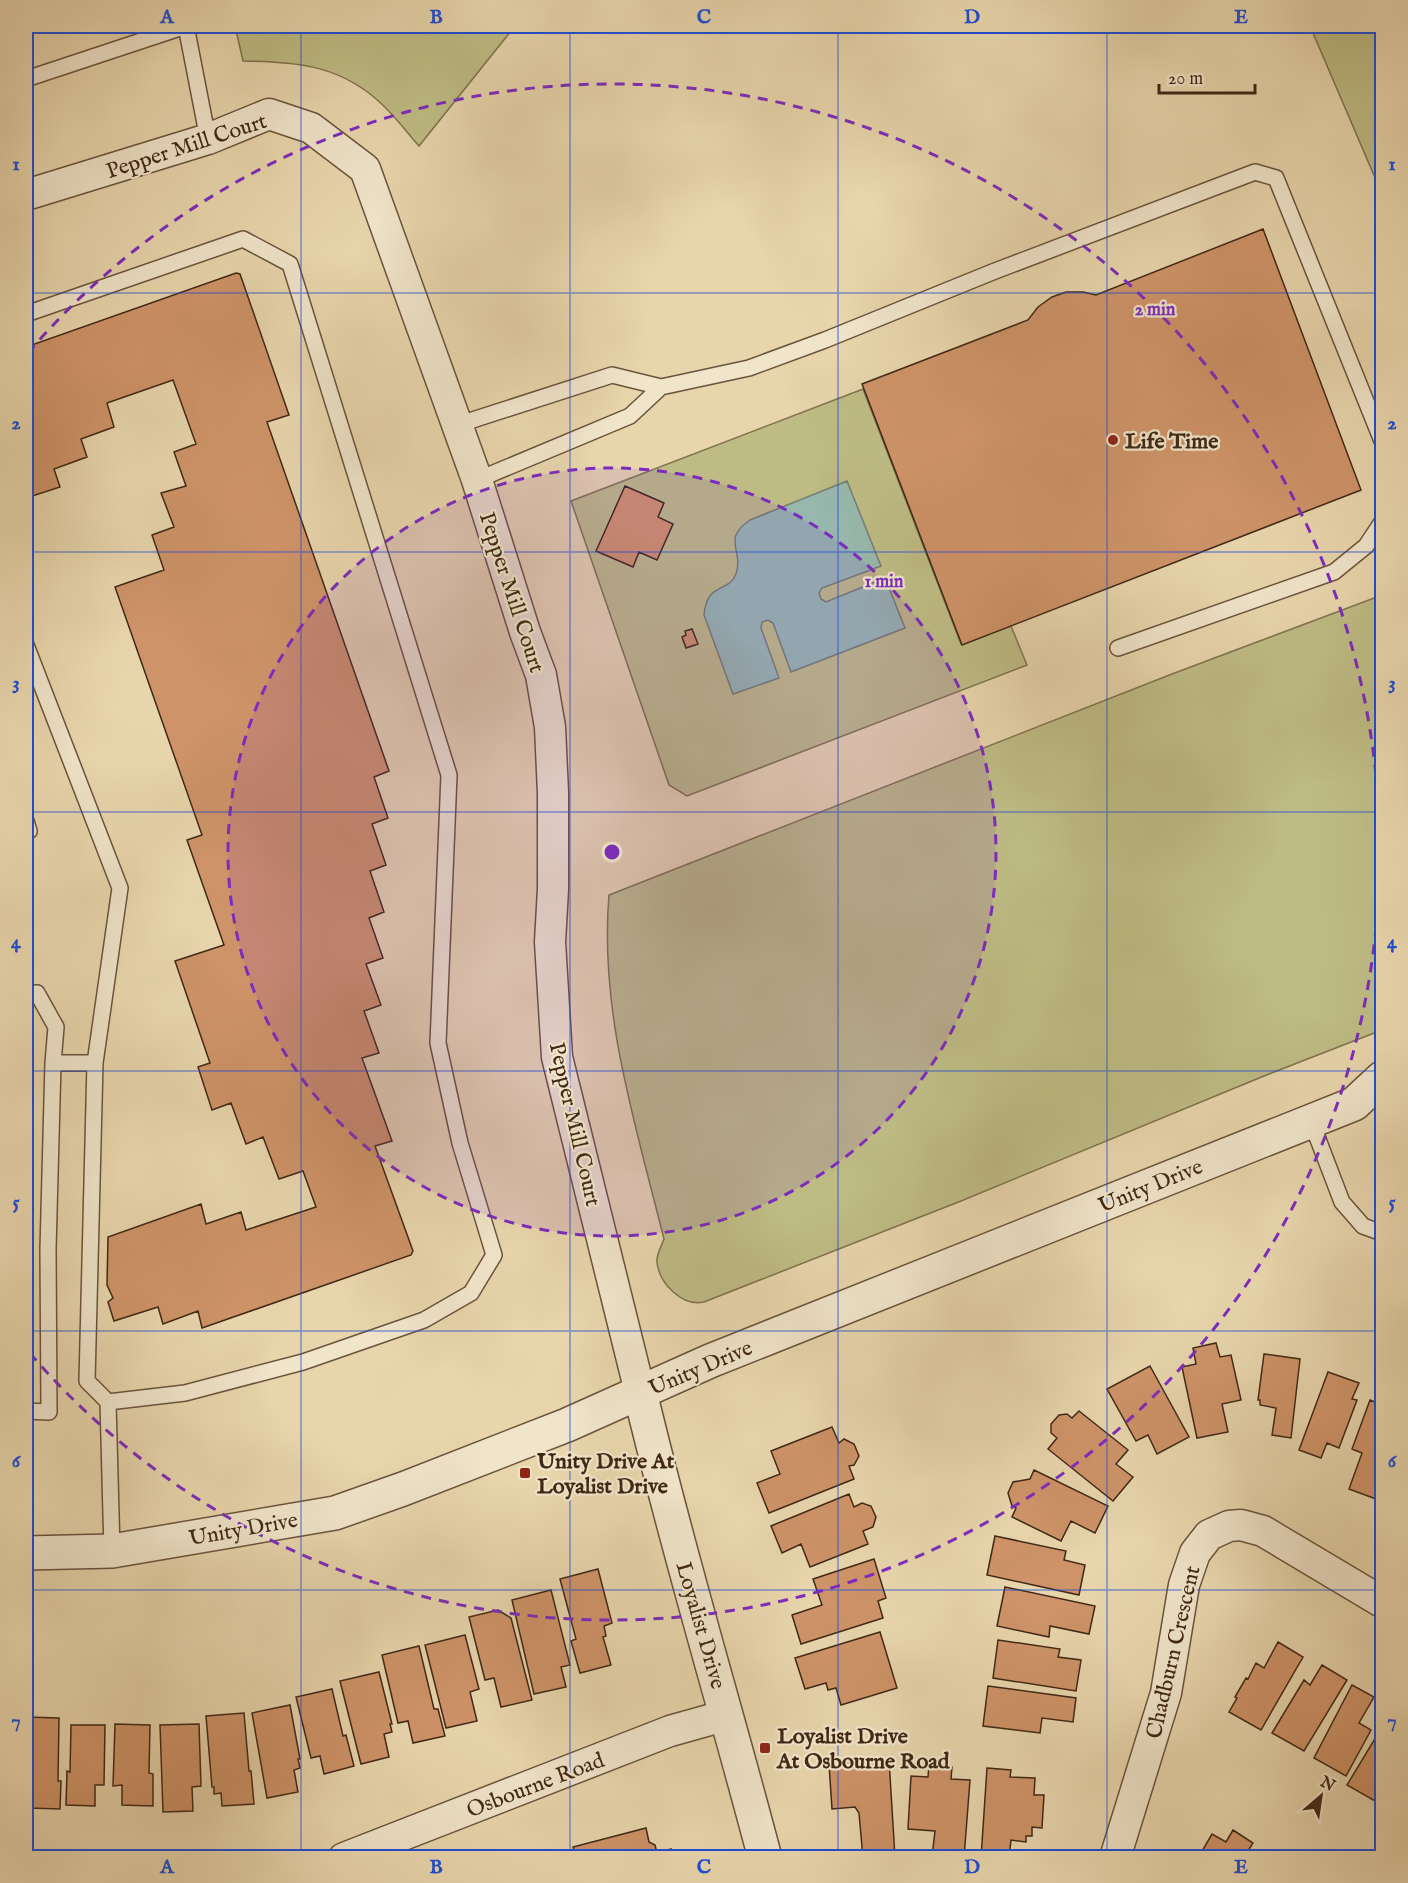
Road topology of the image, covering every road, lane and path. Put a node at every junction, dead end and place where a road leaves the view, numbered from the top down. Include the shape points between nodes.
1 (186, 26) edge
2 (26, 79) edge
3 (208, 139) junction
4 (26, 195) edge
5 (26, 314) edge
6 (661, 387) junction
7 (457, 424) junction
8 (1383, 441) edge
9 (477, 480) junction
10 (1383, 522) edge
11 (26, 645) edge
12 (1118, 648) dead end
13 (26, 821) edge
14 (26, 833) edge
15 (26, 994) edge
16 (53, 1063) junction
17 (94, 1063) junction
18 (1383, 1078) edge
19 (1368, 1108) edge
20 (1311, 1122) junction
21 (1383, 1233) edge
22 (640, 1392) junction
23 (108, 1402) junction
24 (26, 1411) edge
25 (112, 1551) junction
26 (26, 1552) edge
27 (1383, 1602) edge
28 (728, 1715) junction
29 (344, 1857) edge
30 (765, 1857) edge
31 (1115, 1857) edge

1 - 2 lane
1 - 3 lane
3 - 4 street, Pepper Mill Court
3 - 7 street, Pepper Mill Court via 269,114 311,128 365,170
5 - 23 lane via 243,239 290,264 449,775 438,1042 460,1143 494,1255 471,1293 424,1320 282,1368 185,1393
6 - 7 lane via 612,375
6 - 8 lane via 749,368 1255,172 1276,178
6 - 9 lane via 630,416
7 - 9 street, Pepper Mill Court
9 - 22 street, Pepper Mill Court via 541,675 550,727 553,793 550,942 557,1057
10 - 12 lane via 1366,546 1334,572
11 - 17 lane via 120,888
13 - 14 lane
15 - 16 lane via 37,993 56,1027
16 - 17 lane
16 - 24 lane via 49,1412
17 - 23 lane via 87,1381
18 - 19 street, Unity Drive
19 - 20 street, Unity Drive
20 - 21 lane via 1342,1202 1363,1226
20 - 22 street, Unity Drive
22 - 25 street, Unity Drive via 556,1430 335,1513
22 - 28 street, Loyalist Drive
23 - 25 lane
25 - 26 street, Unity Drive
27 - 31 street, Chadburn Crescent via 1263,1531 1229,1526 1209,1535 1195,1553 1184,1585 1166,1693
28 - 29 street, Osbourne Road via 670,1731
28 - 30 street, Loyalist Drive

